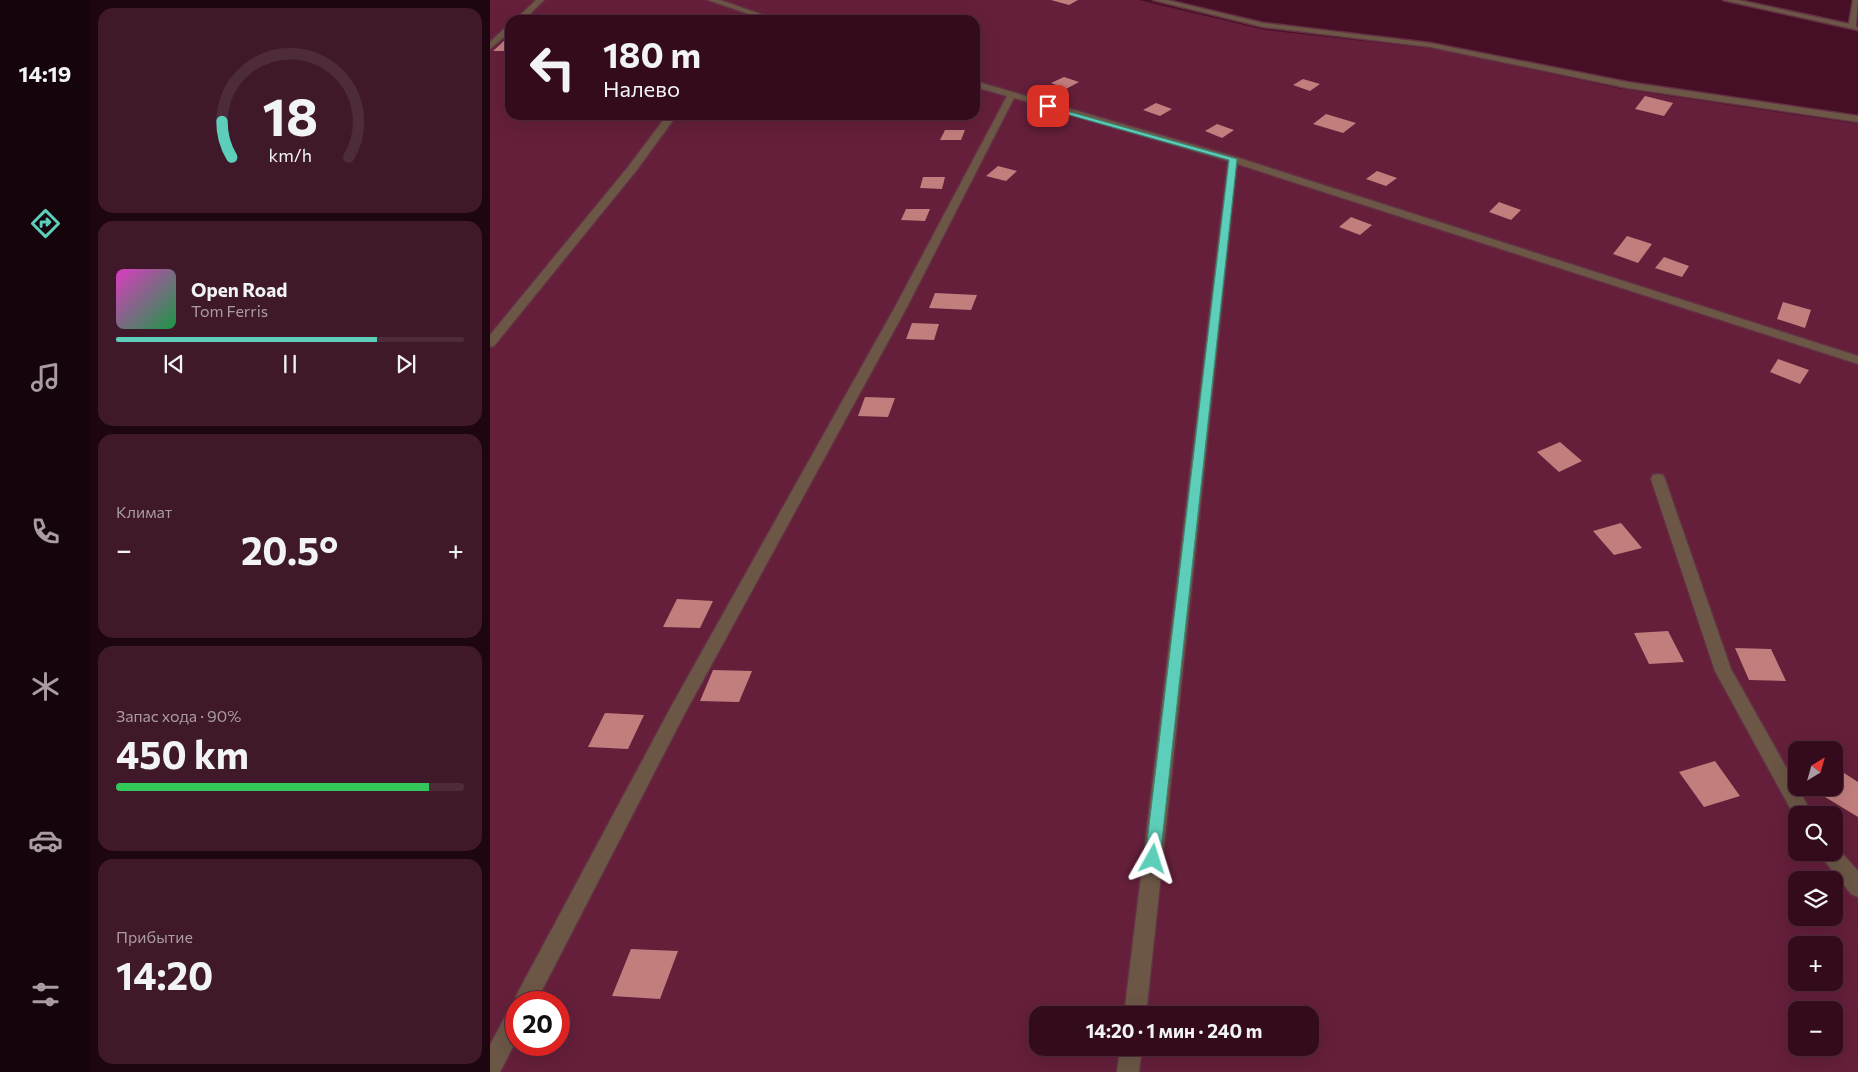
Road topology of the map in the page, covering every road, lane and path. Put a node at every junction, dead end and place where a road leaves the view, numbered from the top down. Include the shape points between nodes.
1 (540, 0) edge
2 (712, 0) edge
3 (1157, 0) edge
4 (1727, 0) edge
5 (1857, 0) edge
6 (749, 12) junction
7 (524, 15) edge
8 (747, 15) edge
9 (758, 15) edge
10 (1855, 28) edge
11 (505, 33) edge
12 (490, 47) edge
13 (980, 86) edge
14 (1011, 96) junction
15 (1858, 119) edge
16 (668, 120) edge
17 (1233, 159) junction
18 (490, 343) edge
19 (1858, 360) edge
20 (1658, 479) dead end
21 (1799, 806) edge
22 (1837, 861) edge
23 (1858, 887) edge
24 (531, 991) edge
25 (1136, 1006) edge
26 (505, 1040) edge
27 (1130, 1056) edge
28 (490, 1068) edge
29 (1128, 1072) edge

1 - 7 street
2 - 6 street
3 - 15 street via 1263,25 1430,45 1627,85
4 - 10 street
5 - 10 street
6 - 8 street
6 - 9 street
11 - 12 street
13 - 14 street
14 - 17 street
14 - 24 street via 901,307 678,710
16 - 18 street
17 - 19 street
17 - 25 street
20 - 21 street via 1723,671
22 - 23 street
26 - 28 street
27 - 29 street

